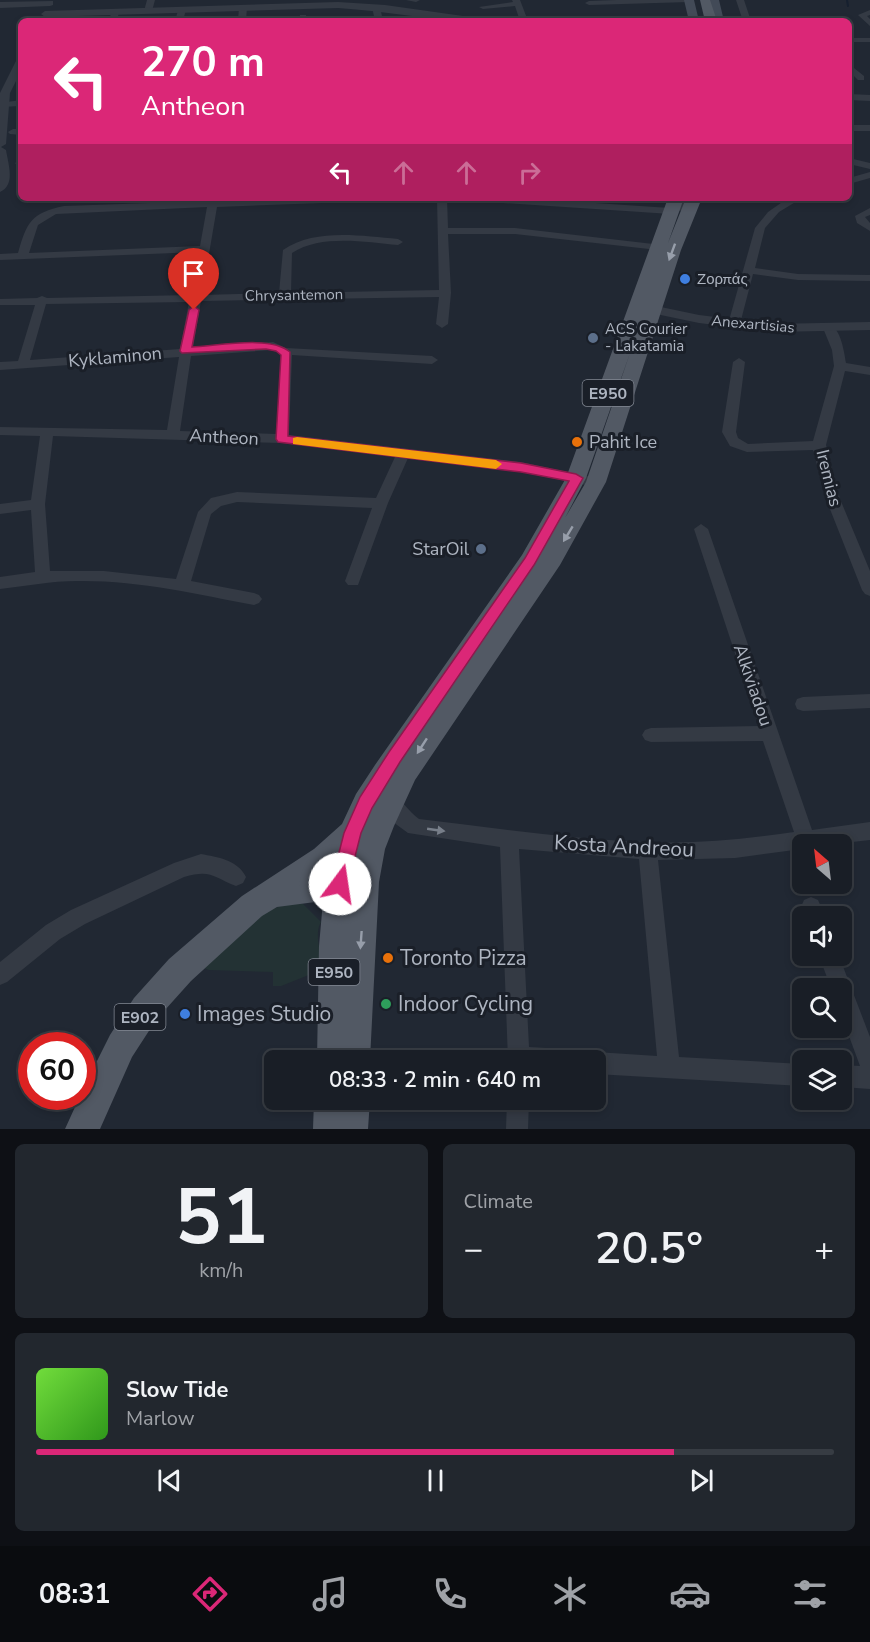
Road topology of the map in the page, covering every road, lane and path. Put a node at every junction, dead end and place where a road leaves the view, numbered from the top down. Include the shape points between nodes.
1 (151, 0) edge
2 (410, 0) edge
3 (416, 0) edge
4 (689, 0) edge
5 (695, 0) edge
6 (705, 0) edge
7 (714, 0) edge
8 (740, 0) edge
9 (50, 2) edge
10 (338, 2) edge
11 (517, 2) edge
12 (589, 3) dead end
13 (0, 5) edge
14 (243, 7) junction
15 (483, 7) dead end
16 (376, 8) junction
17 (182, 9) junction
18 (148, 11) junction
19 (870, 12) edge
20 (114, 16) edge
21 (43, 18) edge
22 (180, 18) edge
23 (242, 18) edge
24 (378, 18) edge
25 (454, 18) edge
26 (523, 18) edge
27 (693, 18) edge
28 (700, 18) edge
29 (710, 18) edge
30 (718, 18) edge
31 (746, 18) edge
32 (870, 24) edge
33 (852, 40) edge
34 (870, 40) edge
35 (18, 68) edge
36 (852, 69) edge
37 (861, 78) dead end
38 (852, 97) edge
39 (870, 98) edge
40 (18, 103) edge
41 (3, 105) junction
42 (852, 128) edge
43 (870, 128) edge
44 (0, 144) edge
45 (0, 150) edge
46 (852, 162) edge
47 (870, 166) edge
48 (870, 175) edge
49 (852, 181) edge
50 (0, 188) edge
51 (214, 201) edge
52 (442, 201) edge
53 (574, 201) edge
54 (693, 201) edge
55 (789, 201) edge
56 (132, 202) edge
57 (674, 204) edge
58 (870, 211) edge
59 (870, 228) edge
60 (444, 231) junction
61 (398, 242) dead end
62 (658, 247) junction
63 (205, 249) junction
64 (22, 255) junction
65 (0, 257) edge
66 (748, 270) junction
67 (870, 278) edge
68 (445, 293) junction
69 (285, 295) junction
70 (197, 296) junction
71 (42, 299) junction
72 (0, 302) edge
73 (645, 308) junction
74 (442, 324) dead end
75 (734, 324) junction
76 (870, 326) edge
77 (829, 328) junction
78 (186, 351) junction
79 (284, 351) junction
80 (432, 360) dead end
81 (739, 362) dead end
82 (23, 364) junction
83 (0, 366) edge
84 (840, 366) junction
85 (870, 371) edge
86 (0, 431) edge
87 (47, 432) junction
88 (173, 434) junction
89 (282, 439) junction
90 (819, 445) junction
91 (404, 453) junction
92 (586, 480) junction
93 (381, 503) junction
94 (39, 504) junction
95 (0, 509) edge
96 (700, 529) dead end
97 (43, 578) junction
98 (353, 581) dead end
99 (0, 583) edge
100 (182, 585) junction
101 (870, 590) edge
102 (254, 599) dead end
103 (870, 701) edge
104 (803, 704) dead end
105 (770, 733) junction
106 (651, 735) dead end
107 (390, 801) junction
108 (870, 831) edge
109 (352, 833) junction
110 (804, 834) edge
111 (851, 834) edge
112 (509, 839) junction
113 (792, 843) edge
114 (648, 851) junction
115 (236, 877) dead end
116 (352, 883) junction
117 (265, 896) junction
118 (833, 966) edge
119 (0, 975) edge
120 (333, 1050) edge
121 (354, 1050) edge
122 (519, 1050) edge
123 (606, 1064) edge
124 (870, 1065) edge
125 (669, 1068) junction
126 (792, 1074) edge
127 (852, 1077) edge
128 (870, 1078) edge
129 (331, 1110) edge
130 (352, 1110) edge
131 (518, 1110) edge
132 (82, 1129) edge
133 (330, 1129) edge
134 (351, 1129) edge
135 (517, 1129) edge

1 - 18 street
2 - 3 street
4 - 12 street
4 - 27 main road
5 - 28 main road
6 - 29 main road
7 - 30 main road
8 - 31 street
9 - 13 street
9 - 21 street
10 - 14 street
10 - 16 street
11 - 15 street
11 - 26 street
14 - 17 street
14 - 23 street
16 - 24 street
16 - 25 street
17 - 18 street
17 - 22 street
18 - 20 street
19 - 32 street via 862,16
20 - 21 street
33 - 34 street
35 - 41 street
36 - 37 street
38 - 39 street
40 - 41 street
41 - 44 street
42 - 43 street
45 - 50 street via 5,175
46 - 47 street
48 - 49 street
51 - 56 street
51 - 63 street
52 - 60 street
53 - 57 street
54 -> 73 main road, E950
55 - 66 street via 760,228
56 - 64 street via 44,213 32,224
57 - 62 main road, E950
58 - 59 street via 860,216
60 - 62 street via 515,231
60 - 68 street
61 - 69 street via 322,240 296,245 287,252
62 - 73 main road, E950
63 - 64 street
63 - 70 street
64 - 65 street
66 - 67 street via 798,277
66 - 75 street
68 - 69 street, Chrysantemon
68 - 74 street
69 - 70 street, Chrysantemon
70 - 71 street, Chrysantemon
70 - 78 street
71 - 72 street, Chrysantemon
71 - 82 street
73 - 75 street, Anexartisias
73 - 92 main road, E950
75 - 77 street, Anexartisias
76 - 77 street, Anexartisias
77 - 84 street, Iremias
78 - 79 street, Kyklaminon via 266,346
78 - 82 street, Kyklaminon
78 - 88 street
79 - 80 street, Kyklaminon
79 - 89 street via 288,358
81 - 90 street via 731,439 747,448
82 - 83 street, Kyklaminon
84 - 85 street
84 - 90 street, Iremias
86 - 87 street
87 - 88 street, Antheon
87 - 94 street
88 - 89 street, Antheon
89 - 91 street, Antheon
90 - 101 street, Iremias via 832,499
91 - 92 street, Antheon via 521,467
91 - 93 street
92 -> 107 main road, E950 via 552,559 441,718
92 - 109 main road, E950 via 384,773
93 - 98 street
93 - 100 street via 237,497 216,502 205,512
94 - 95 street
94 - 97 street
96 - 105 street, Alkiviadou
97 - 99 street
97 - 100 street via 80,576
100 - 102 street
103 - 104 street
105 - 106 street
105 - 110 street, Alkiviadou
107 -> 112 street, Kosta Andreou via 400,816 415,827
107 - 116 main road, E950
108 - 111 street, Kosta Andreou
109 - 116 main road, E950
109 - 117 main road via 324,858
112 - 114 street, Kosta Andreou
112 - 122 street
113 - 114 street, Kosta Andreou via 735,849
114 - 125 street
115 - 119 street via 219,866 201,864 181,869 78,917
116 - 117 main road, E902
116 - 120 main road, E950 via 334,924
116 -> 121 main road, E950
117 - 132 main road, E902 via 180,970 145,1009 121,1046
118 - 124 street
123 - 125 street
125 - 126 street
127 - 128 street
129 - 133 main road
130 - 134 main road
131 - 135 street

